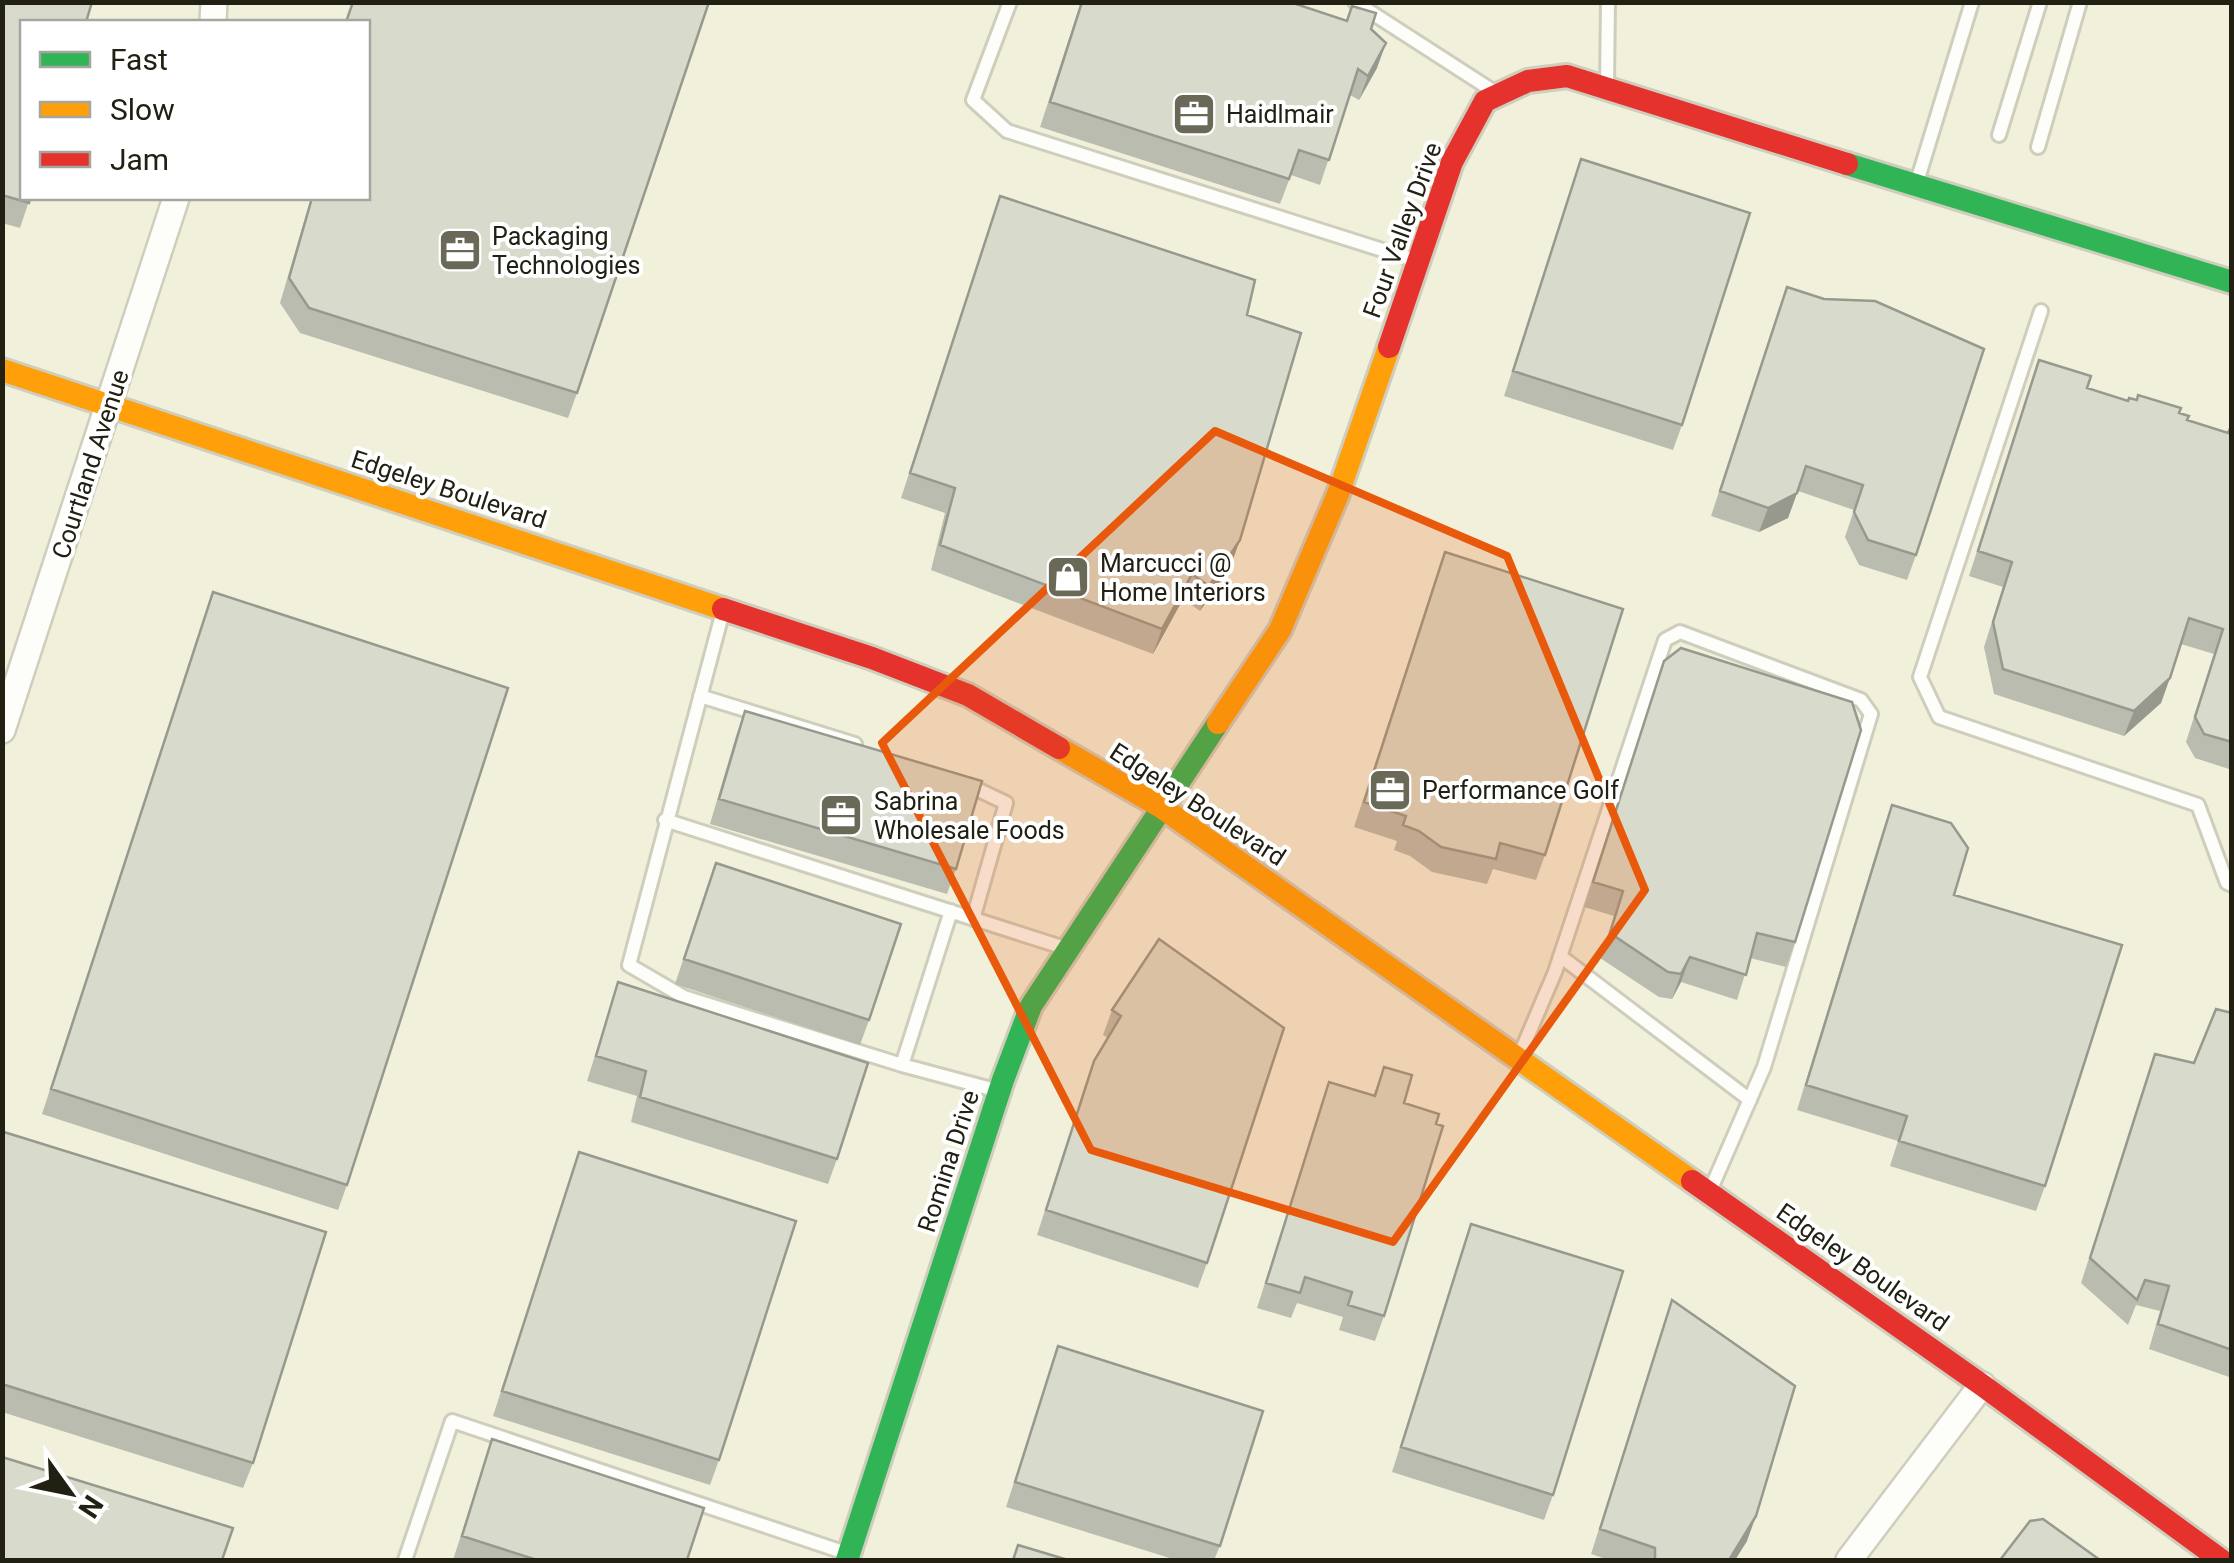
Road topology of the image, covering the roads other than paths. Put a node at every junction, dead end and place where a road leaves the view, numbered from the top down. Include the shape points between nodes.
1 (1010, 2) edge
2 (1354, 2) edge
3 (1608, 2) edge
4 (1972, 2) edge
5 (2040, 2) edge
6 (2080, 2) edge
7 (1606, 88) junction
8 (1500, 94) junction
9 (1998, 135) dead end
10 (2038, 147) dead end
11 (1916, 187) junction
12 (175, 200) edge
13 (1418, 262) junction
14 (2232, 282) edge
15 (2041, 311) dead end
16 (2, 370) edge
17 (110, 406) junction
18 (724, 608) junction
19 (700, 696) junction
20 (2, 730) edge
21 (870, 749) edge
22 (958, 781) edge
23 (1161, 807) junction
24 (665, 820) junction
25 (2232, 885) edge
26 (951, 912) junction
27 (973, 919) junction
28 (1068, 950) junction
29 (1560, 956) junction
30 (1518, 1058) junction
31 (902, 1064) junction
32 (1000, 1091) junction
33 (1750, 1100) junction
34 (1710, 1193) junction
35 (1982, 1384) junction
36 (848, 1557) edge
37 (405, 1560) edge
38 (1849, 1560) edge
39 (2221, 1560) edge

1 - 13 lane via 973,100 1007,132
2 - 8 lane
3 - 7 lane
4 - 11 lane
5 - 9 lane
6 - 10 lane
7 - 8 street via 1568,76 1528,81
7 - 11 street
8 - 13 street, Four Valley Drive via 1485,101 1452,162
11 - 14 street
12 - 17 street, Courtland Avenue
13 - 23 street, Four Valley Drive via 1338,494 1280,630
15 - 25 lane via 1920,677 1939,717 2198,804
16 - 17 street, Edgeley Boulevard
17 - 18 street, Edgeley Boulevard
17 - 20 street, Courtland Avenue
18 - 19 lane
18 - 23 street, Edgeley Boulevard via 968,695
19 - 21 lane
19 - 24 lane
22 - 27 lane via 1006,803
23 - 28 street, Romina Drive
23 - 30 street, Edgeley Boulevard
24 - 26 lane
24 - 31 lane via 629,965 684,997
26 - 27 lane
26 - 31 lane
27 - 28 lane
28 - 32 street, Romina Drive via 1032,1006
29 - 30 lane
29 - 33 lane
29 - 33 lane via 1665,640 1680,632 1862,700 1871,714
30 - 34 street, Edgeley Boulevard
31 - 32 lane
32 - 36 street, Romina Drive
33 - 34 lane
34 - 35 street, Edgeley Boulevard
35 - 38 street
35 - 39 street, Edgeley Boulevard
36 - 37 lane via 452,1421

